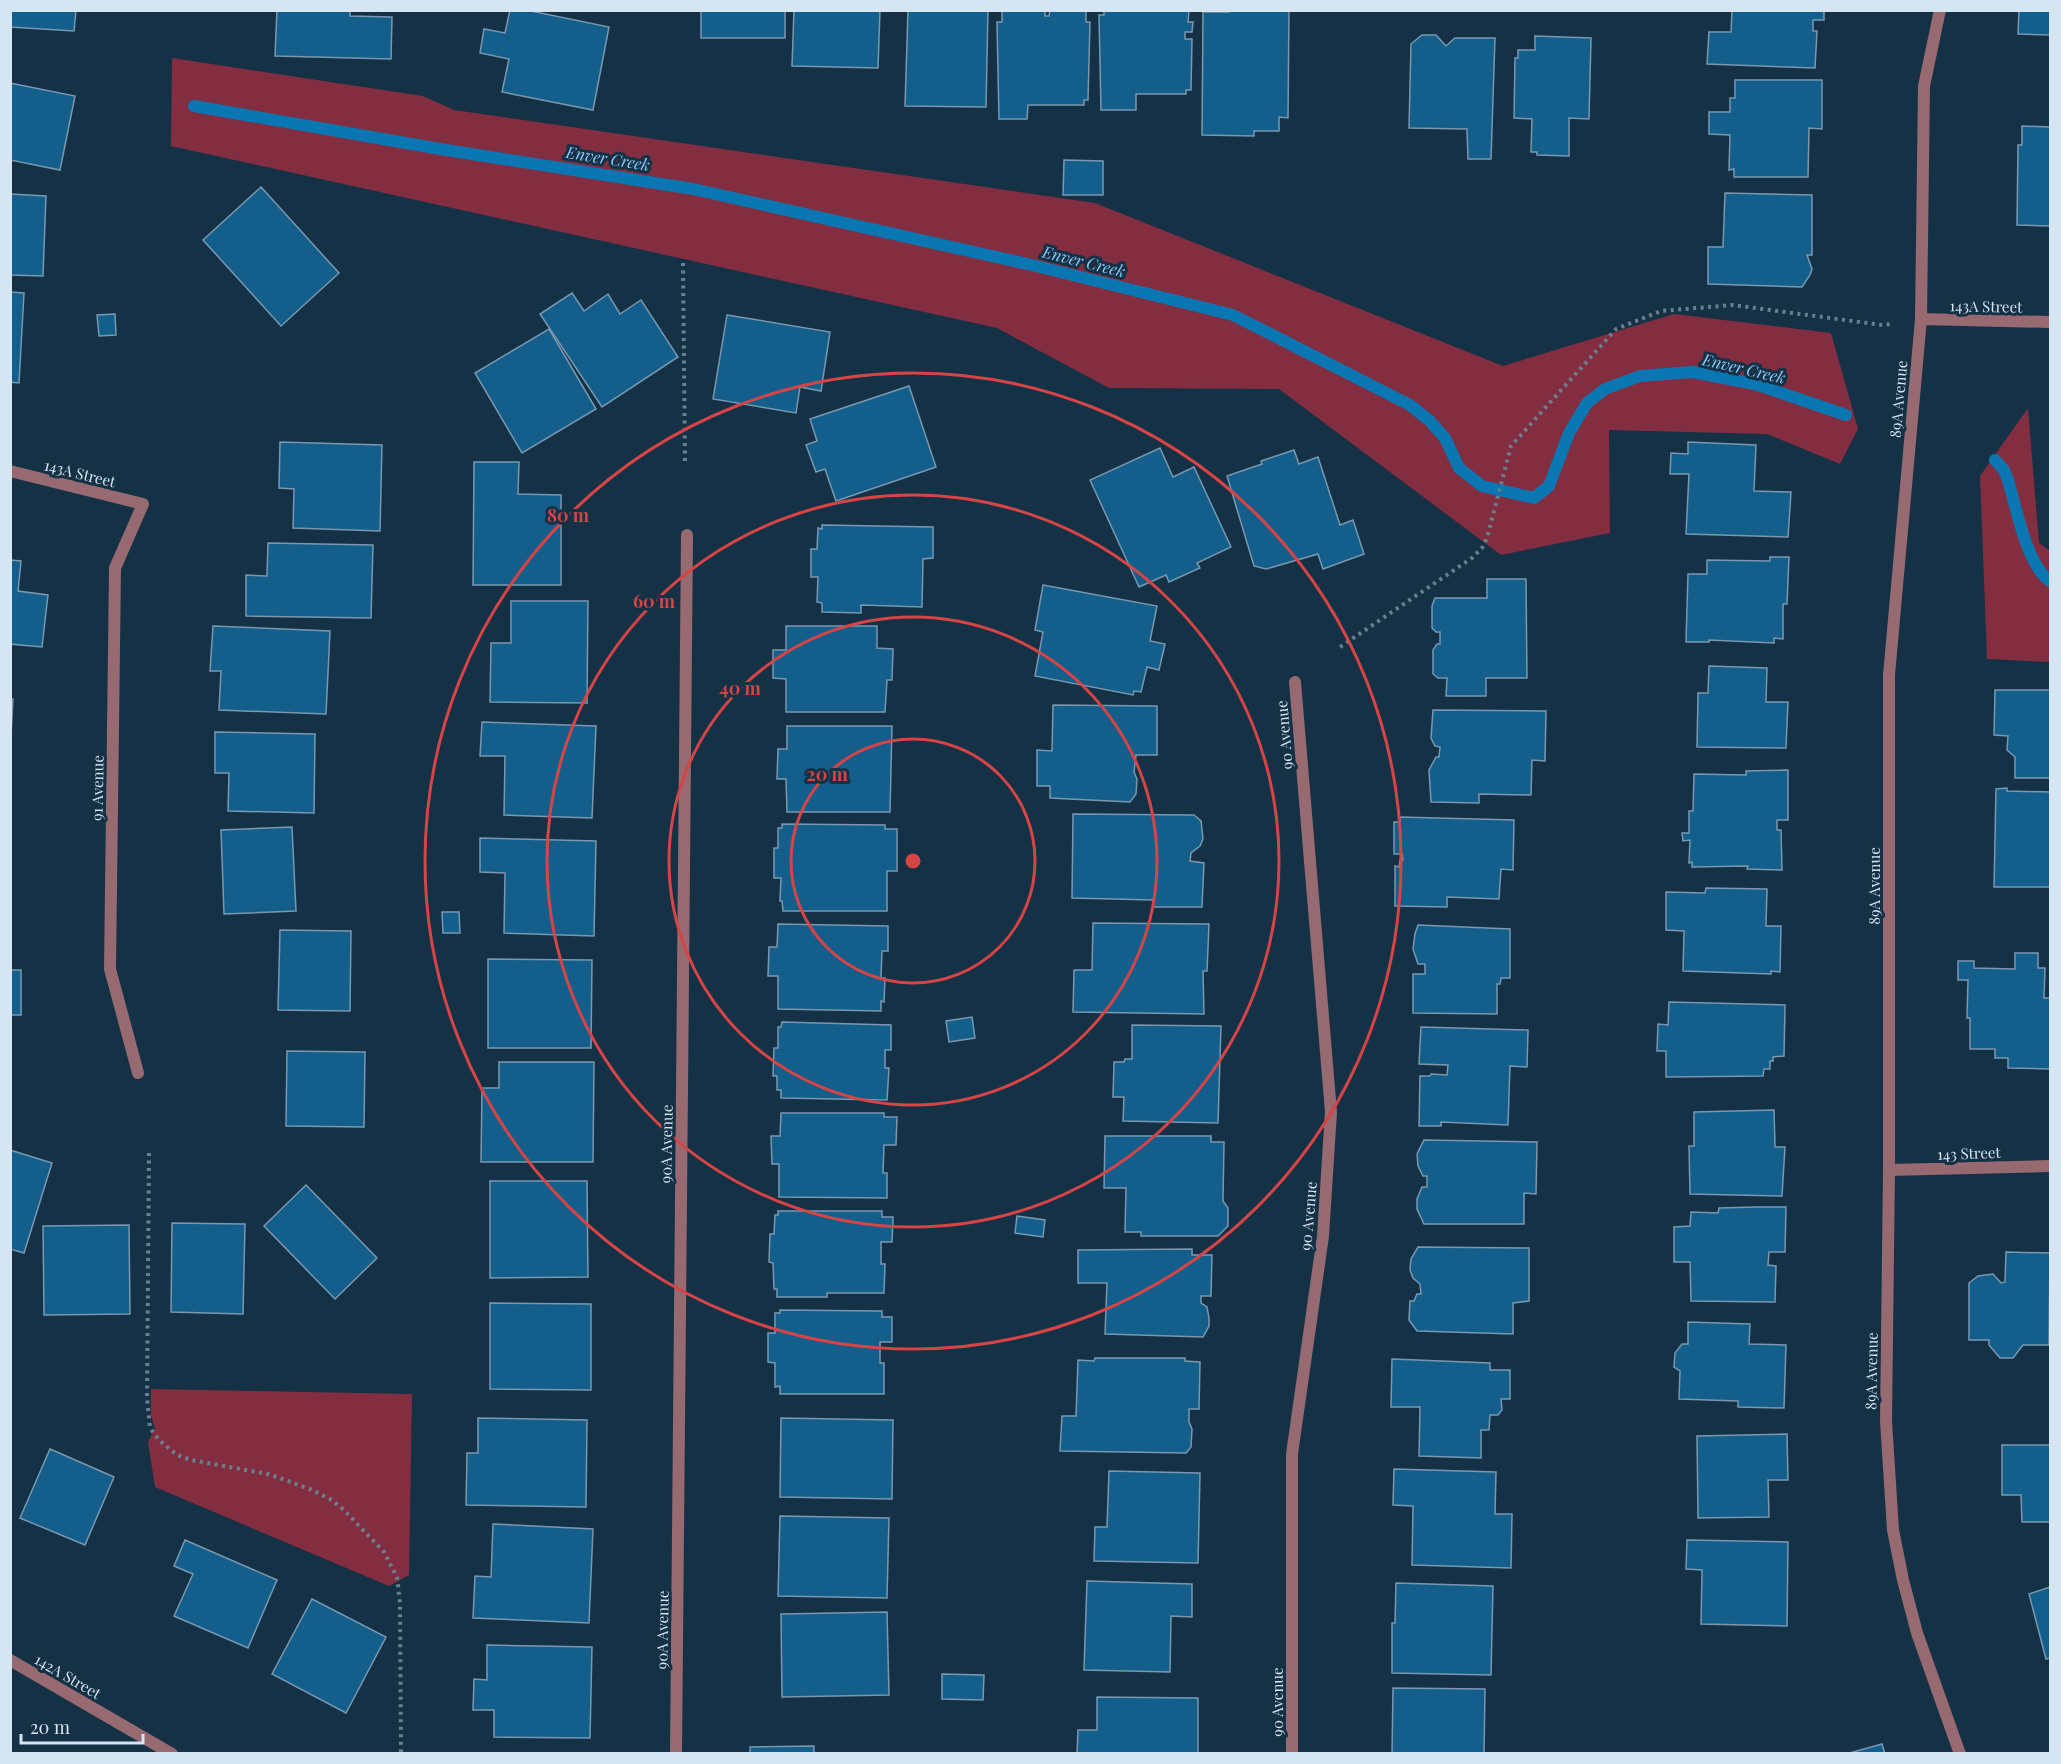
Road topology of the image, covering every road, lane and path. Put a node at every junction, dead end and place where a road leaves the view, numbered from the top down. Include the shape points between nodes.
1 (1940, 10) edge
2 (683, 263) dead end
3 (1921, 320) junction
4 (2050, 322) edge
5 (686, 464) dead end
6 (10, 471) edge
7 (143, 504) joint
8 (687, 536) dead end
9 (1340, 646) dead end
10 (1295, 682) dead end
11 (138, 1073) dead end
12 (149, 1153) dead end
13 (2050, 1166) edge
14 (1889, 1170) junction
15 (10, 1660) edge
16 (172, 1754) edge
17 (401, 1754) edge
18 (676, 1754) edge
19 (1292, 1754) edge
20 (1960, 1754) edge

1 - 3 street, 89A Avenue via 1924,86
2 - 5 path
3 - 4 street, 143A Street
3 - 9 path via 1882,326 1733,305 1661,311 1617,329 1511,446 1482,548
3 - 14 street, 89A Avenue via 1889,675
6 - 7 street, 143A Street
7 - 11 street, 91 Avenue via 115,568 110,969
8 - 18 street, 90A Avenue
10 - 19 street, 90 Avenue via 1332,1112 1323,1236 1292,1454
12 - 17 path via 150,1428 167,1448 190,1461 268,1474 330,1498 384,1552 397,1577 400,1603
13 - 14 street, 143 Street
14 - 20 street, 89A Avenue via 1886,1421 1893,1530 1917,1633
15 - 16 street, 142A Street

